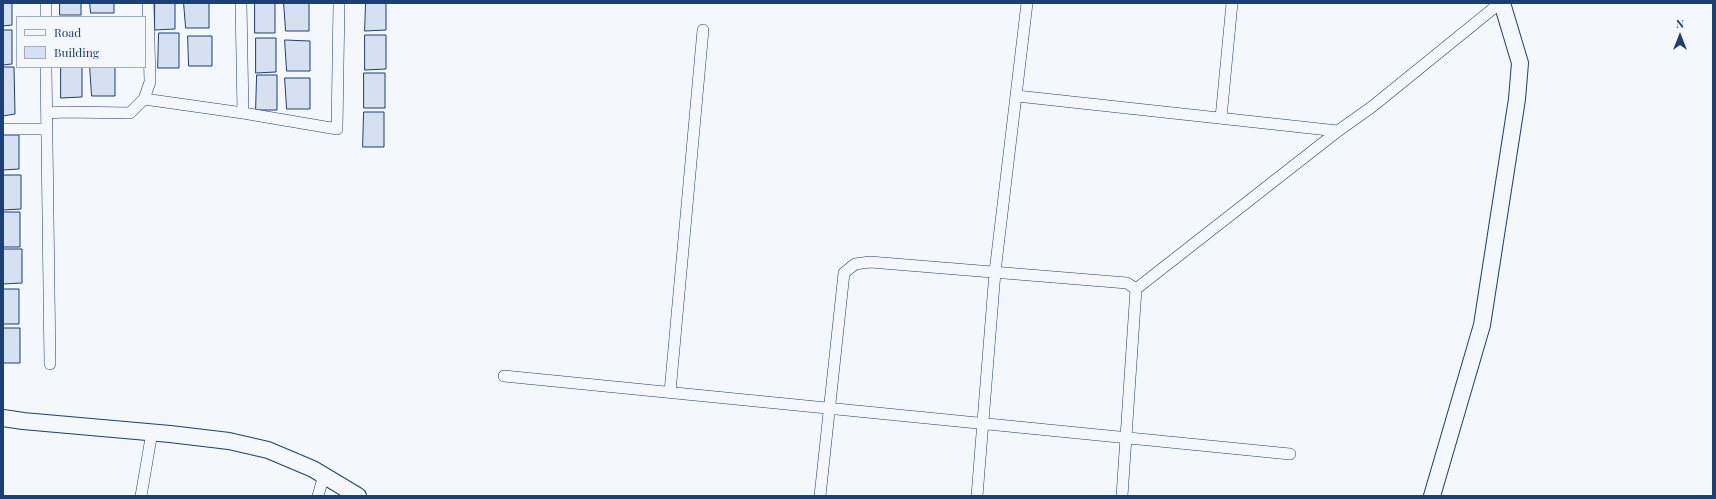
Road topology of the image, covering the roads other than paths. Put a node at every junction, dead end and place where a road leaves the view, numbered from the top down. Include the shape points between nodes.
1 (46, 3) edge
2 (148, 3) edge
3 (241, 3) edge
4 (339, 3) edge
5 (1027, 3) edge
6 (1232, 3) edge
7 (1501, 3) edge
8 (46, 16) edge
9 (703, 30) dead end
10 (46, 68) edge
11 (1017, 96) junction
12 (144, 99) junction
13 (47, 113) junction
14 (243, 113) junction
15 (1221, 118) junction
16 (3, 129) edge
17 (47, 129) junction
18 (1338, 131) junction
19 (995, 272) junction
20 (1136, 289) junction
21 (50, 364) dead end
22 (504, 376) dead end
23 (670, 392) junction
24 (829, 408) junction
25 (3, 418) edge
26 (983, 423) junction
27 (152, 432) junction
28 (1127, 437) junction
29 (1290, 454) dead end
30 (324, 475) junction
31 (141, 496) edge
32 (318, 496) edge
33 (358, 496) edge
34 (820, 496) edge
35 (977, 496) edge
36 (1122, 496) edge
37 (1432, 496) edge

1 - 8 street
2 - 12 street via 150,82
3 - 14 street
4 - 14 street via 337,129
5 - 11 street
6 - 15 street
7 - 18 street
7 - 37 street via 1520,63 1517,99 1482,325
9 - 23 street
10 - 13 street
11 - 15 street
11 - 19 street
12 - 13 street via 130,113
12 - 14 street
13 - 17 street
15 - 18 street
16 - 17 street
17 - 21 street
18 - 20 street
19 - 20 street via 1127,283
19 - 24 street via 870,262 855,264 844,273
19 - 26 street
20 - 28 street
22 - 23 street
23 - 24 street
24 - 26 street
24 - 34 street
25 - 27 street via 23,422
26 - 28 street
26 - 35 street
27 - 30 street via 229,441 268,450
27 - 31 street
28 - 29 street
28 - 36 street
30 - 32 street
30 - 33 street

